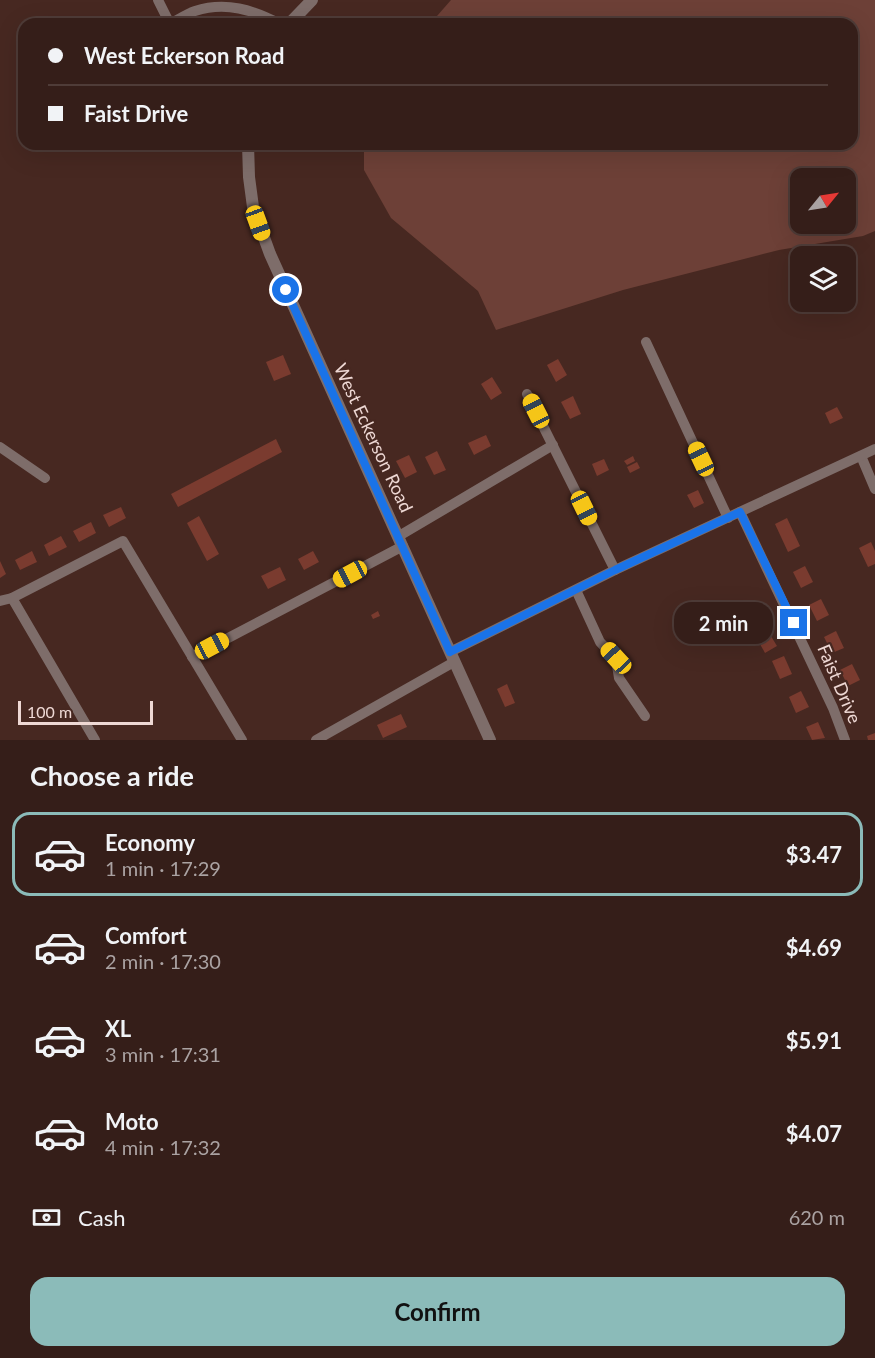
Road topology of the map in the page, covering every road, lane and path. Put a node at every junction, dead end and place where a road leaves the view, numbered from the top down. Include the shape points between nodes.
1 (158, 0) edge
2 (312, 0) edge
3 (167, 18) edge
4 (182, 18) edge
5 (269, 18) edge
6 (295, 18) edge
7 (248, 150) edge
8 (646, 342) dead end
9 (527, 393) dead end
10 (553, 445) junction
11 (0, 447) edge
12 (875, 449) edge
13 (861, 456) junction
14 (45, 478) dead end
15 (875, 489) edge
16 (740, 512) junction
17 (728, 518) junction
18 (401, 541) junction
19 (615, 570) junction
20 (576, 591) junction
21 (12, 598) junction
22 (0, 601) edge
23 (192, 657) junction
24 (452, 657) junction
25 (645, 716) dead end
26 (95, 740) edge
27 (242, 740) edge
28 (316, 740) edge
29 (490, 740) edge
30 (845, 740) edge

1 - 3 street
2 - 6 street
4 - 5 street via 195,11 241,8
7 - 18 street, West Eckerson Road via 253,207 270,254
8 - 17 street
9 - 10 street
10 - 18 street
10 - 19 street
11 - 14 street
12 - 13 street
13 - 15 street
13 - 16 street
16 - 17 street
16 - 30 street, Faist Drive
17 - 19 street
18 - 23 street
18 - 24 street, West Eckerson Road
19 - 20 street
20 - 24 street
20 - 25 street via 600,642 616,658 619,678
21 - 22 street
21 - 23 street via 123,541
21 - 26 street
23 - 27 street
24 - 28 street
24 - 29 street, West Eckerson Road

